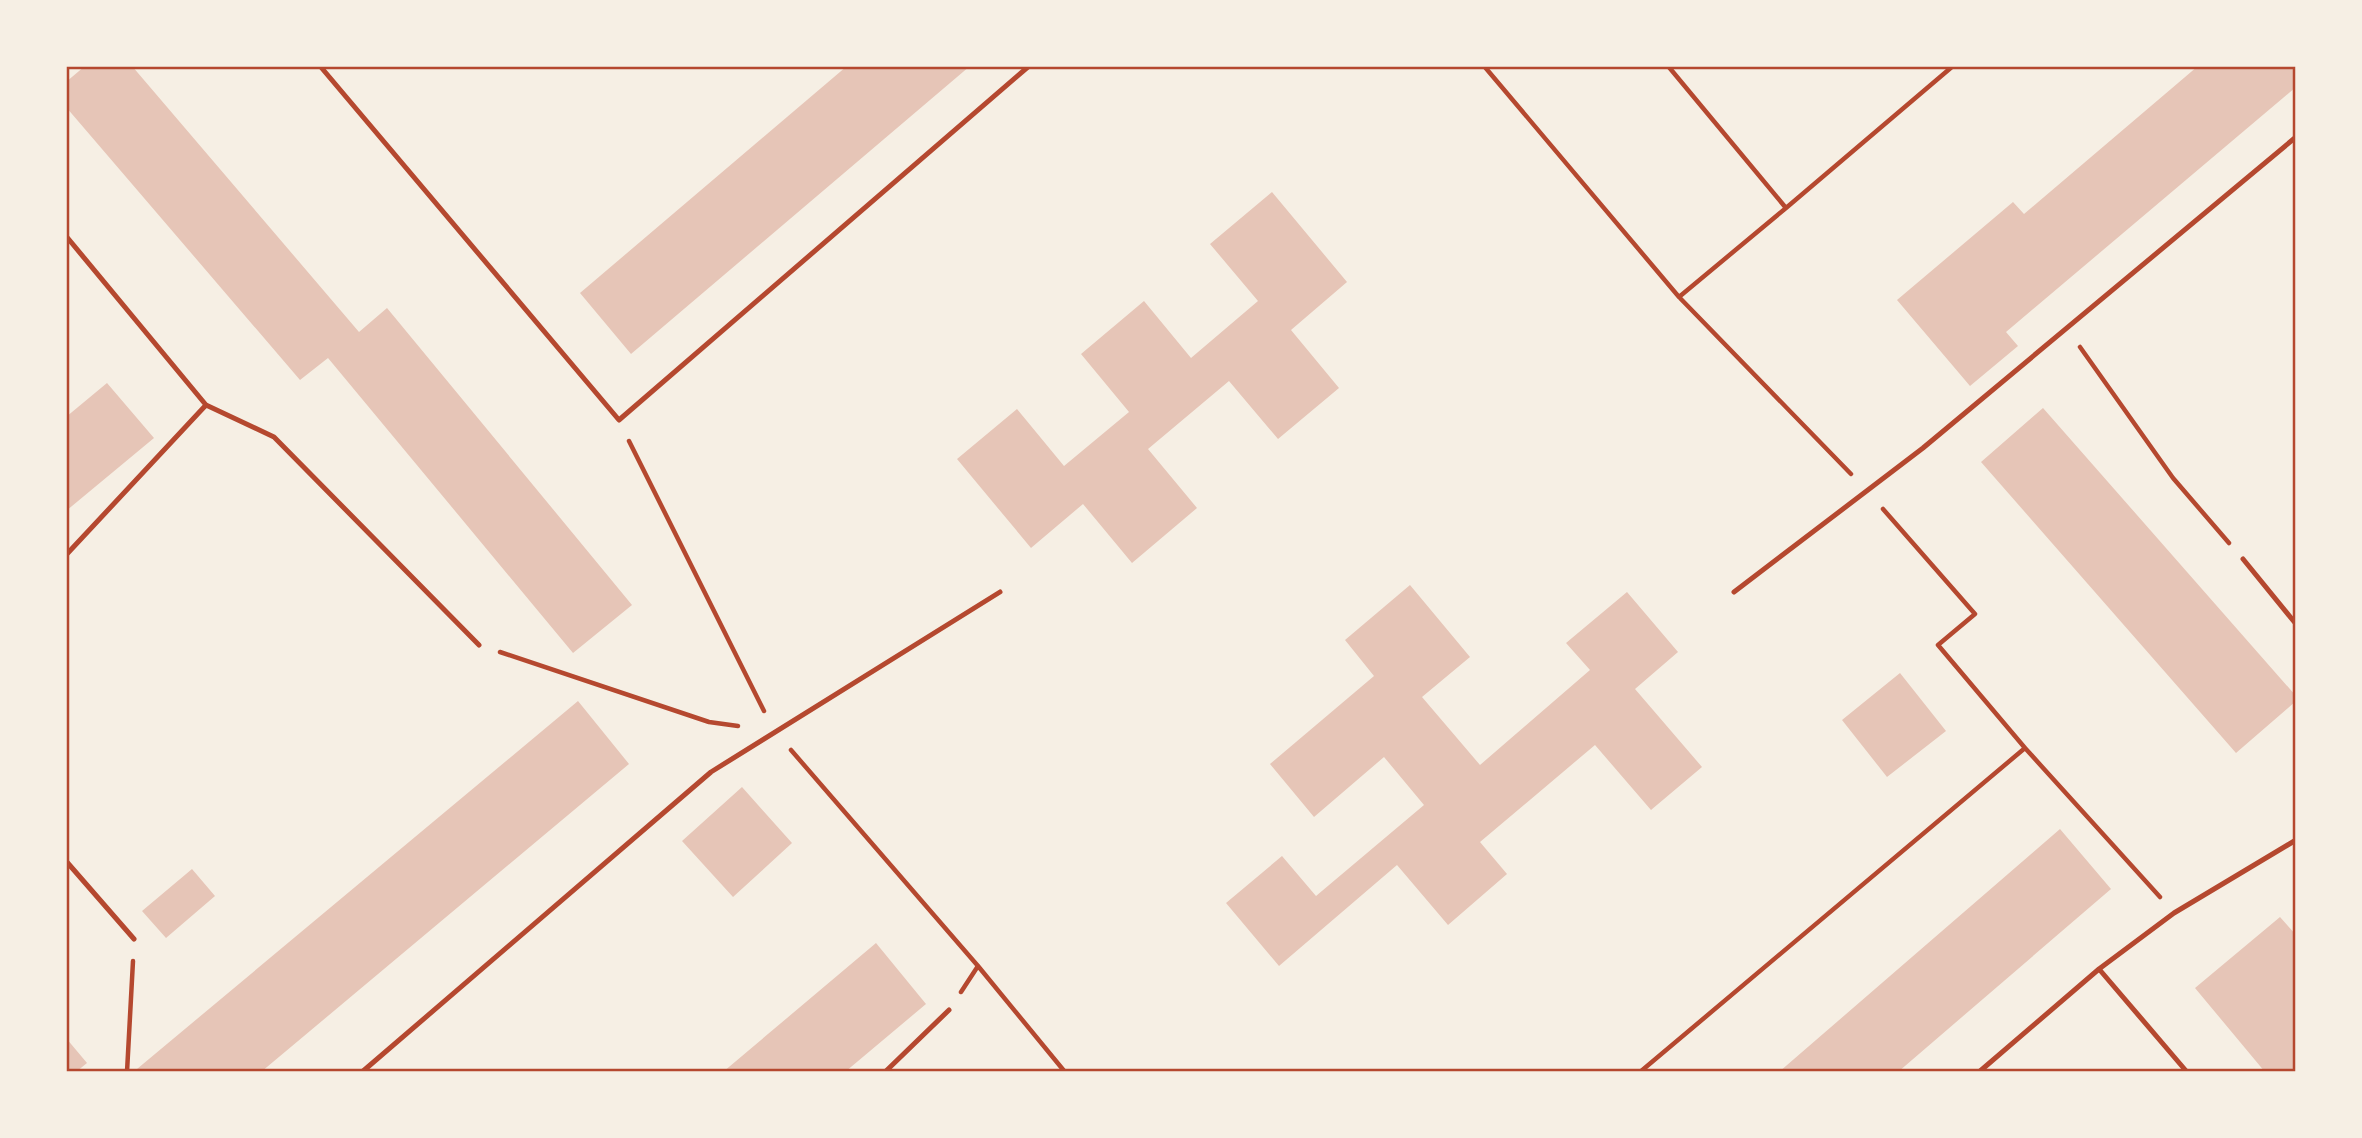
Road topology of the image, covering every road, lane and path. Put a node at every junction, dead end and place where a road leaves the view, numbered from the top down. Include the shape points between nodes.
1 (320, 66) edge
2 (1029, 66) edge
3 (1484, 66) edge
4 (1668, 66) edge
5 (1953, 66) edge
6 (2295, 137) edge
7 (1786, 208) junction
8 (66, 236) edge
9 (1679, 297) junction
10 (2067, 329) junction
11 (206, 405) junction
12 (619, 420) junction
13 (1867, 490) junction
14 (66, 555) edge
15 (2243, 559) joint
16 (1000, 592) dead end
17 (1734, 592) dead end
18 (2295, 624) edge
19 (479, 645) joint
20 (709, 722) dead end
21 (775, 732) junction
22 (2025, 748) junction
23 (2295, 839) edge
24 (66, 861) edge
25 (2174, 913) junction
26 (134, 939) joint
27 (2099, 969) junction
28 (949, 1010) dead end
29 (127, 1072) edge
30 (362, 1072) edge
31 (885, 1072) edge
32 (1065, 1072) edge
33 (1640, 1072) edge
34 (1979, 1072) edge
35 (2187, 1072) edge

1 - 12 lane
2 - 12 lane
3 - 9 path
4 - 7 path
5 - 7 path
6 - 10 lane
7 - 9 path
8 - 11 lane
9 - 13 path
10 - 13 lane
10 - 15 path via 2173,478
11 - 14 lane
11 - 19 lane via 274,437
12 - 21 path
13 - 17 lane
13 - 22 path via 1975,614 1938,645
15 - 18 lane
16 - 21 lane
19 - 20 path
21 - 30 lane via 711,772
21 - 32 path
22 - 25 path
22 - 33 path
23 - 25 lane
24 - 26 lane
25 - 27 lane
26 - 29 path
27 - 34 lane
27 - 35 lane
28 - 31 lane

